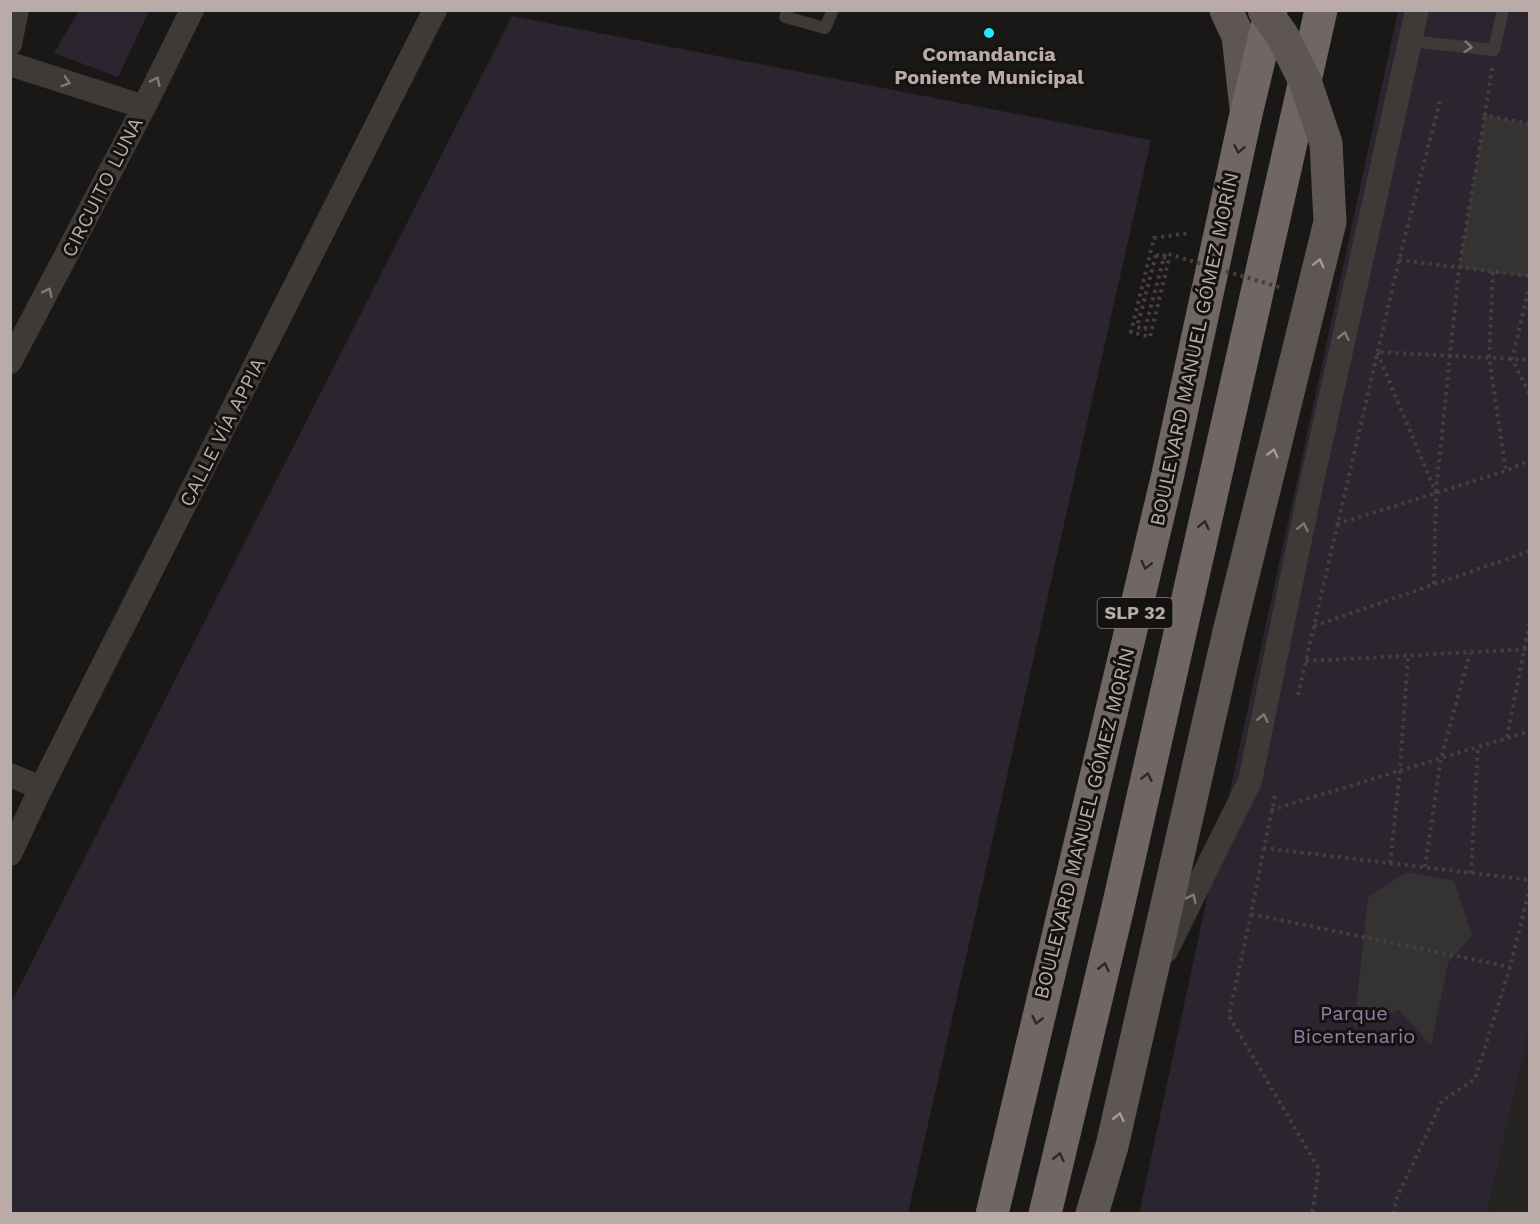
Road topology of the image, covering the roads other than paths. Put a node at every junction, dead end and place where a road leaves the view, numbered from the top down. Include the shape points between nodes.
1 (17, 10) edge
2 (192, 10) edge
3 (435, 10) edge
4 (788, 10) edge
5 (833, 10) edge
6 (1226, 10) edge
7 (1264, 10) edge
8 (1271, 10) edge
9 (1321, 10) edge
10 (1417, 10) edge
11 (1503, 10) edge
12 (1410, 41) junction
13 (10, 44) edge
14 (10, 64) edge
15 (144, 107) junction
16 (1246, 114) junction
17 (21, 320) edge
18 (10, 362) edge
19 (10, 775) edge
20 (41, 788) junction
21 (10, 854) edge
22 (1148, 988) junction
23 (992, 1214) edge
24 (1045, 1214) edge
25 (1092, 1214) edge

1 - 13 street
15 -> 2 street, CIRCUITO LUNA
3 - 20 street, CALLE VÍA APPIA
4 - 5 lane via 785,17 825,28
6 - 16 main road via 1238,36
22 -> 7 main road, bridge via 1229,632 1329,222 1326,143 1305,81 1282,35
8 - 16 highway, BOULEVARD MANUEL GÓMEZ MORÍN / SLP 32
24 -> 9 highway, SLP 32
10 - 12 street
12 -> 11 lane via 1494,50
22 -> 12 street via 1250,781
14 -> 15 street
17 -> 15 street, CIRCUITO LUNA
16 -> 23 highway, BOULEVARD MANUEL GÓMEZ MORÍN / SLP 32 via 1168,474
17 - 18 street, CIRCUITO LUNA
19 - 20 street
20 - 21 street, CALLE VÍA APPIA
25 -> 22 main road via 1112,1146

